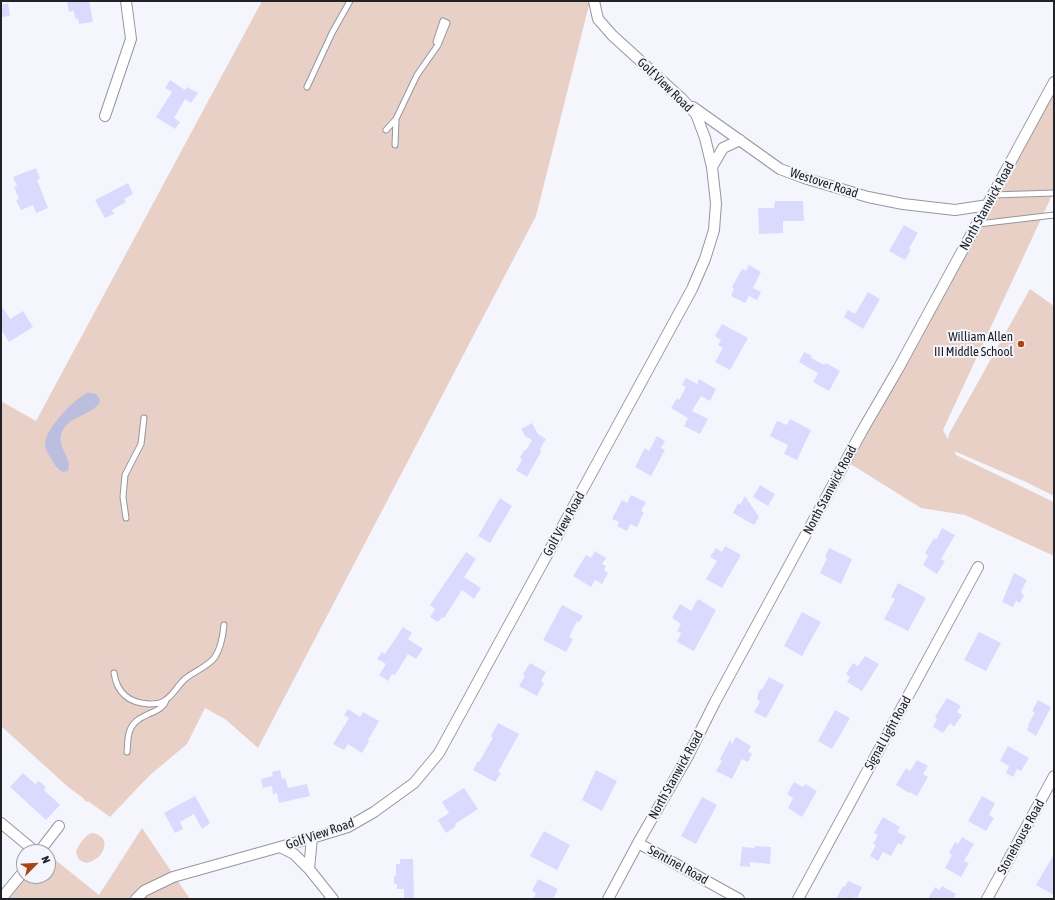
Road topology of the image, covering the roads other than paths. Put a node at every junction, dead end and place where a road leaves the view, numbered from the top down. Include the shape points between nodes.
1 (126, 1) edge
2 (350, 1) edge
3 (594, 1) edge
4 (436, 42) dead end
5 (1054, 82) edge
6 (307, 87) dead end
7 (682, 99) junction
8 (105, 116) dead end
9 (396, 119) junction
10 (386, 130) dead end
11 (740, 140) junction
12 (395, 145) dead end
13 (712, 167) junction
14 (1054, 193) edge
15 (993, 195) junction
16 (988, 205) junction
17 (1054, 214) edge
18 (977, 224) junction
19 (144, 418) dead end
20 (126, 518) dead end
21 (978, 567) dead end
22 (224, 625) dead end
23 (114, 673) dead end
24 (166, 700) junction
25 (127, 752) dead end
26 (1054, 776) edge
27 (1, 823) edge
28 (59, 826) dead end
29 (312, 838) junction
30 (638, 843) junction
31 (26, 844) edge
32 (45, 844) edge
33 (280, 847) junction
34 (309, 869) junction
35 (16, 881) edge
36 (2, 899) edge
37 (136, 899) edge
38 (333, 899) edge
39 (608, 899) edge
40 (739, 899) edge
41 (798, 899) edge
42 (988, 899) edge

1 - 8 street via 131,39
2 - 6 lane
3 - 7 street, Golf View Road via 598,19 607,30
4 - 9 lane via 443,21 446,23 438,44 417,75
5 - 15 street, North Stanwick Road
7 - 11 street, Westover Road
7 - 13 street, Golf View Road via 696,114 706,138
9 - 10 lane
9 - 12 lane
11 - 13 street via 723,148
11 - 16 street, Westover Road via 780,169 868,197 955,210
13 - 29 street, Golf View Road via 716,203 714,230 692,289 438,752 414,783 374,812 348,827
14 - 15 lane
15 - 16 street, North Stanwick Road
16 - 18 street, North Stanwick Road
17 - 18 lane
18 - 30 street, North Stanwick Road via 862,431 688,756
19 - 20 lane via 141,444 125,475 123,497
21 - 41 street, Signal Light Road
22 - 24 lane via 215,658 185,679
23 - 24 lane via 117,687 128,698 148,704
24 - 25 lane via 161,708 141,717 132,725
26 - 42 street, Stonehouse Road
27 - 31 street
28 - 32 street
29 - 33 street, Golf View Road
29 - 34 street
30 - 39 street, North Stanwick Road
30 - 40 street, Sentinel Road
33 - 34 street via 294,854
33 - 37 street, Golf View Road via 173,877 144,891
34 - 38 street
35 - 36 street

